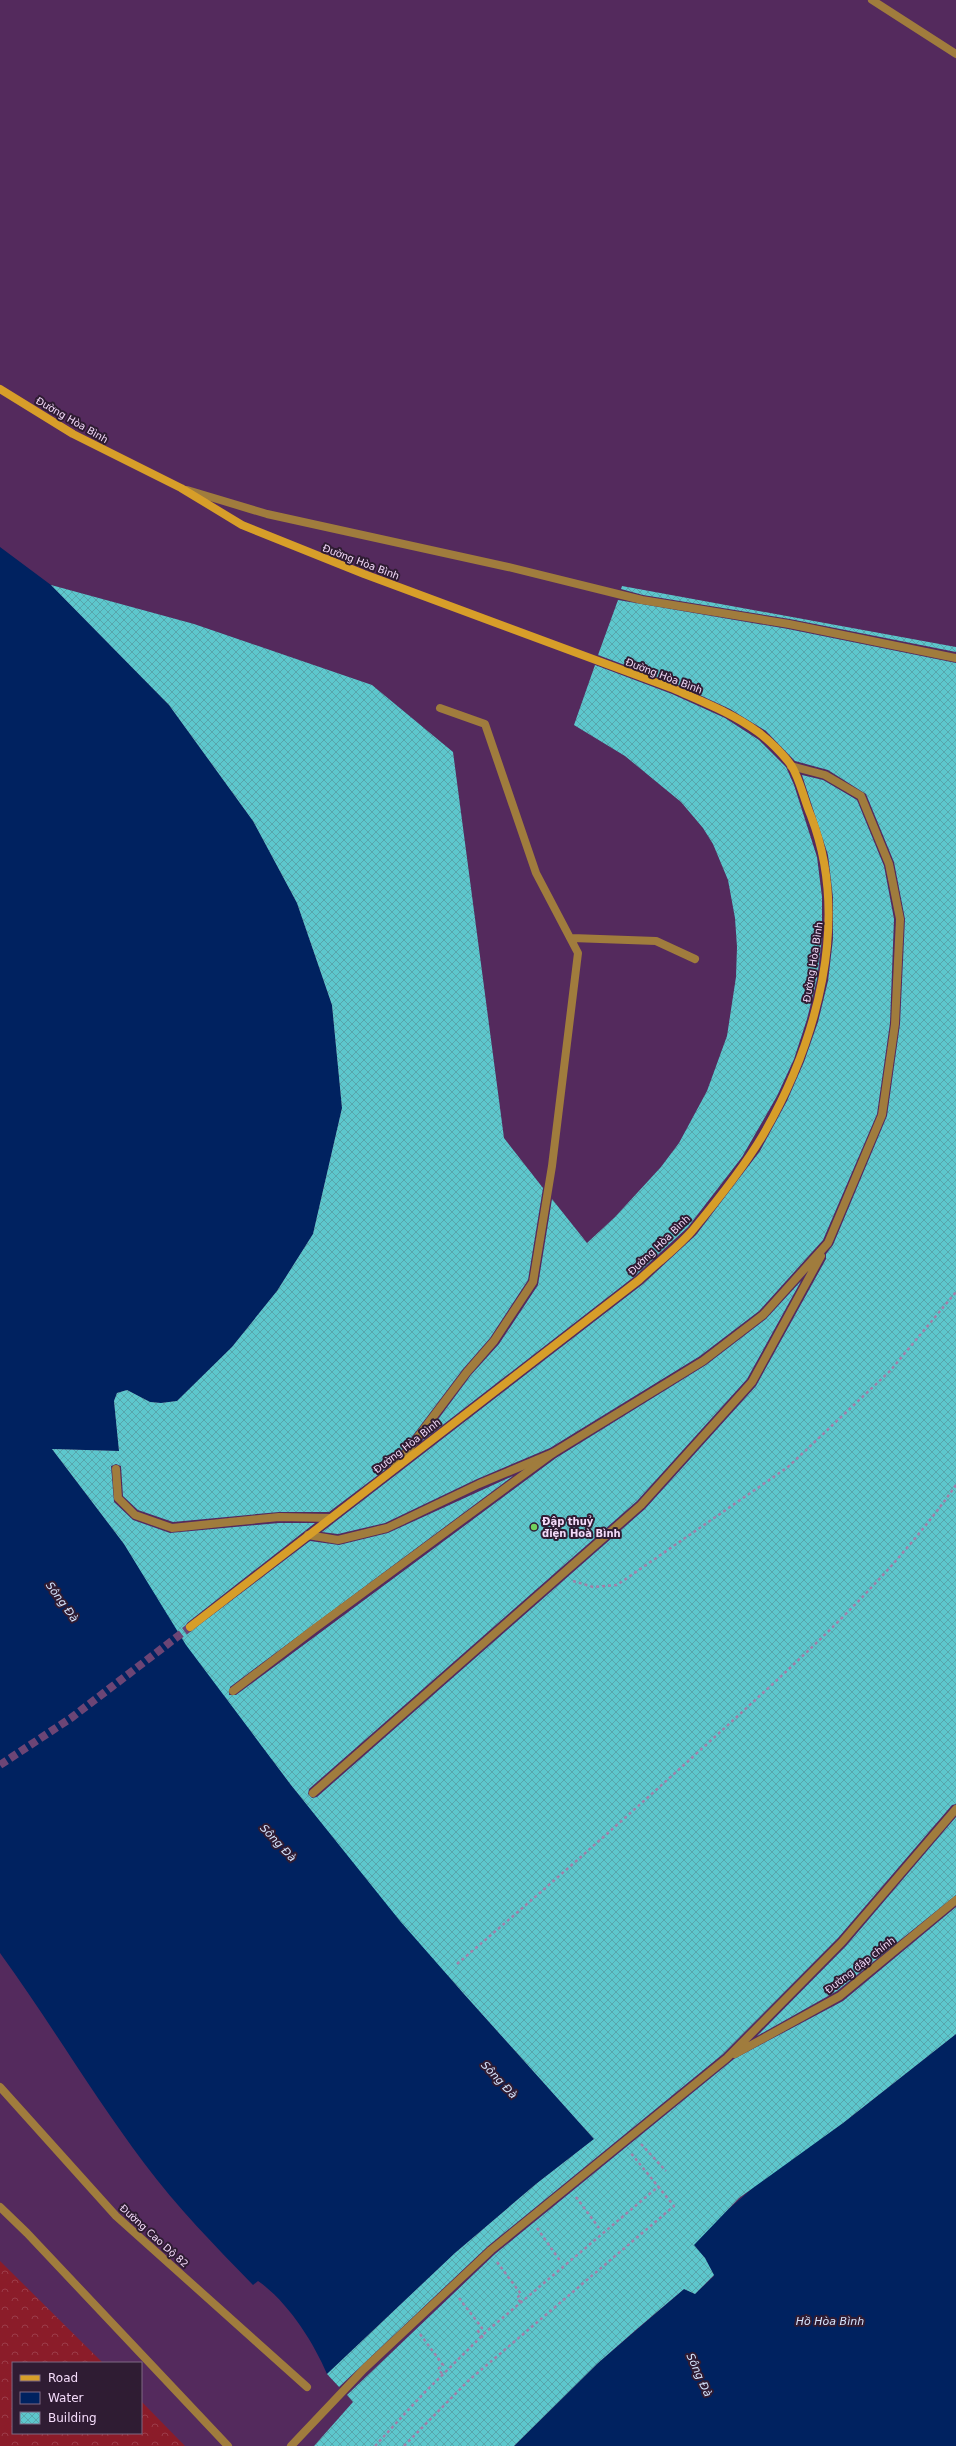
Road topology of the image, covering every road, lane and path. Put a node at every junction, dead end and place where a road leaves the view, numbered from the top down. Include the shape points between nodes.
1 (872, 0) edge
2 (956, 54) edge
3 (0, 389) edge
4 (181, 488) junction
5 (956, 658) edge
6 (440, 708) dead end
7 (791, 766) junction
8 (572, 938) junction
9 (696, 959) dead end
10 (828, 1243) junction
11 (956, 1292) edge
12 (553, 1453) junction
13 (116, 1469) dead end
14 (392, 1471) junction
15 (956, 1485) edge
16 (331, 1518) junction
17 (308, 1535) junction
18 (559, 1577) junction
19 (190, 1627) tunnel mouth
20 (233, 1691) dead end
21 (313, 1794) dead end
22 (956, 1808) edge
23 (956, 1900) edge
24 (457, 1964) dead end
25 (727, 2058) junction
26 (0, 2087) edge
27 (633, 2134) junction
28 (622, 2143) junction
29 (666, 2171) dead end
30 (659, 2186) junction
31 (568, 2188) junction
32 (0, 2207) edge
33 (531, 2218) junction
34 (600, 2228) dead end
35 (489, 2252) junction
36 (561, 2262) dead end
37 (451, 2288) junction
38 (522, 2304) dead end
39 (413, 2324) junction
40 (483, 2338) dead end
41 (444, 2376) dead end
42 (307, 2387) dead end
43 (228, 2446) edge
44 (291, 2446) edge
45 (375, 2446) edge
46 (404, 2446) edge

1 - 2 street
3 - 4 main road, Đường Hòa Bình via 73,434
4 - 5 street via 267,514 508,567 642,600 789,624
4 - 7 main road, Đường Hòa Bình via 242,525 364,574 674,689 724,711 759,732
6 - 8 street via 485,724 536,873
7 - 10 street via 825,775 861,796 889,864 900,920 895,1024 882,1115
7 - 14 main road, Đường Hòa Bình via 820,840 830,917 818,1002 790,1083 763,1136 691,1232 639,1280
8 - 9 street via 656,940
8 - 14 street via 578,953 552,1166 533,1282 494,1341 467,1372
10 - 12 street via 757,1320 703,1361
10 - 18 street via 752,1382 641,1505
11 - 18 path via 890,1371 788,1467 617,1585 593,1587
12 - 17 street via 479,1484 387,1528 338,1540
12 - 20 street
13 - 16 street via 118,1498 135,1515 172,1528 279,1517
14 - 16 main road, Đường Hòa Bình
15 - 24 path via 930,1522 856,1606 616,1827
16 - 17 main road, Đường Hòa Bình
17 - 19 main road, Đường Hòa Bình
18 - 21 street
22 - 25 street via 842,1942
23 - 25 street, Đường đập chính via 840,1996
25 - 27 street
26 - 42 street, Đường Cao Dộ 82 via 116,2216
27 - 28 street
27 - 29 path
28 - 30 path
28 - 31 street
30 - 45 path, bridge via 487,2331
30 - 46 path via 674,2206 468,2381
31 - 33 street
31 - 34 path
32 - 43 street via 28,2233
33 - 35 street
33 - 36 path
35 - 37 street
35 - 38 path via 521,2294 517,2298
37 - 39 street
37 - 40 path via 482,2328 478,2331
39 - 41 path via 443,2365 438,2369
39 - 44 street via 364,2369

